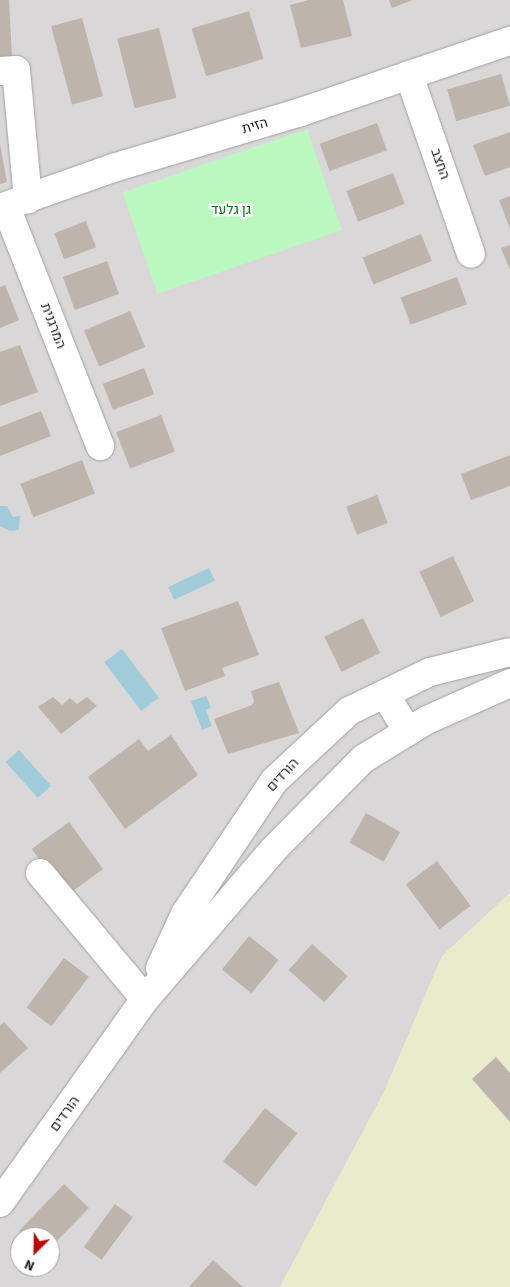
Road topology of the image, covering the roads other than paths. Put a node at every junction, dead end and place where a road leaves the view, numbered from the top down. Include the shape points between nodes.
1 (510, 41) edge
2 (0, 71) edge
3 (409, 75) junction
4 (11, 204) edge
5 (472, 254) dead end
6 (100, 446) dead end
7 (510, 652) edge
8 (510, 683) edge
9 (385, 694) junction
10 (408, 732) junction
11 (40, 873) dead end
12 (145, 999) junction
13 (0, 1203) edge

1 - 3 street, הזית
2 - 4 street, המרגנית via 16,70
3 - 4 street, הזית via 298,113 113,168
3 - 5 street, החצב
4 - 6 street, המרגנית
7 - 9 street, הורדים via 430,672
8 - 10 street, הורדים
9 - 10 street
9 - 12 street, הורדים via 349,711 274,781 185,914
10 - 12 street, הורדים via 363,759 273,850
11 - 12 street
12 - 13 street, הורדים

